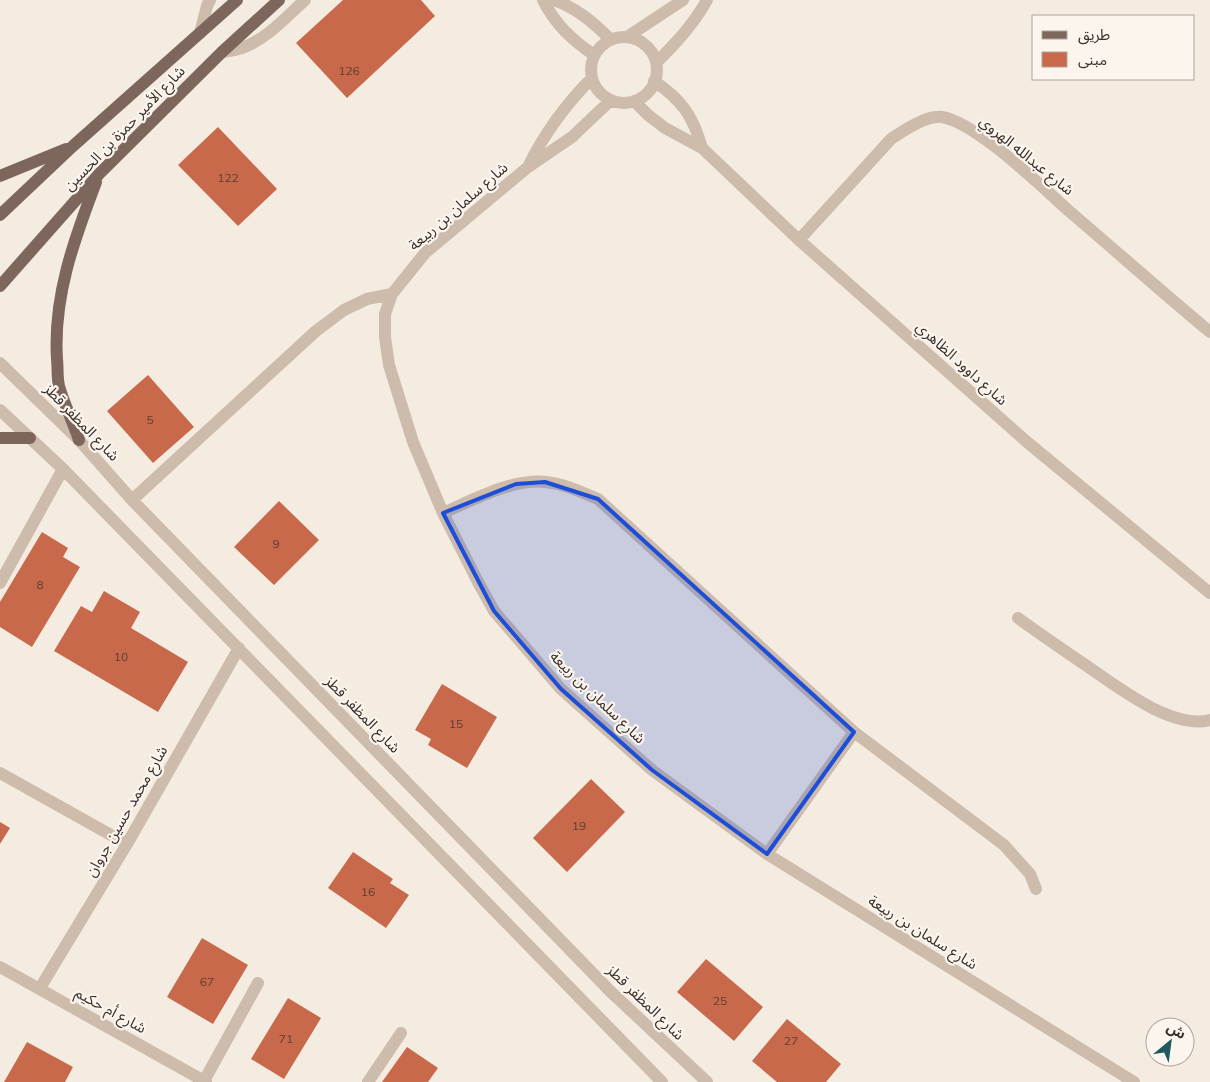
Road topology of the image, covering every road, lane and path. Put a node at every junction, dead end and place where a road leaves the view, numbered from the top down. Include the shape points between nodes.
1 (210, 0) edge
2 (237, 0) edge
3 (279, 0) edge
4 (305, 0) edge
5 (543, 0) edge
6 (554, 0) edge
7 (683, 0) edge
8 (707, 0) edge
9 (200, 33) junction
10 (627, 37) junction
11 (611, 40) junction
12 (222, 52) junction
13 (594, 55) junction
14 (656, 63) junction
15 (592, 78) junction
16 (654, 81) junction
17 (611, 100) junction
18 (634, 101) junction
19 (73, 146) junction
20 (702, 148) junction
21 (528, 167) junction
22 (99, 174) junction
23 (1, 176) edge
24 (0, 215) edge
25 (799, 240) junction
26 (0, 286) edge
27 (392, 294) junction
28 (1210, 332) edge
29 (0, 363) edge
30 (0, 410) edge
31 (0, 438) edge
32 (30, 438) junction
33 (79, 440) junction
34 (63, 469) junction
35 (132, 500) junction
36 (443, 513) junction
37 (0, 583) edge
38 (1210, 593) edge
39 (1018, 618) dead end
40 (239, 648) junction
41 (1210, 720) edge
42 (854, 732) junction
43 (0, 773) edge
44 (127, 844) junction
45 (767, 854) junction
46 (1036, 890) dead end
47 (0, 967) edge
48 (258, 983) dead end
49 (40, 988) junction
50 (401, 1033) dead end
51 (205, 1082) edge
52 (368, 1082) edge
53 (662, 1082) edge
54 (707, 1082) edge
55 (1134, 1082) edge

1 - 9 street
2 - 9 main road, شارع الأمير حمزة بن الحسين
3 - 12 main road, شارع الأمير حمزة بن الحسين
4 - 12 street via 259,40 240,49
5 - 13 street via 562,30
6 - 11 street via 579,12
7 - 10 street
8 - 14 street via 690,26
9 - 19 main road, شارع الأمير حمزة بن الحسين
10 - 11 street
10 - 14 street via 645,46
11 - 13 street
12 - 22 main road, شارع الأمير حمزة بن الحسين
13 - 15 street
14 - 16 street
15 - 17 street via 602,95
15 - 21 street, شارع سلمان بن ربيعة via 555,119
16 - 18 street via 646,94
16 - 20 street, شارع داوود الظاهري via 672,93 686,109
17 - 18 street via 622,103
17 - 21 street, شارع سلمان بن ربيعة via 572,137
18 - 20 street, شارع داوود الظاهري via 665,128
19 - 23 main road
19 - 24 main road, شارع الأمير حمزة بن الحسين
20 - 25 street, شارع داوود الظاهري
21 - 27 street, شارع سلمان بن ربيعة via 425,253
22 - 26 main road, شارع الأمير حمزة بن الحسين
22 - 33 main road via 73,242 58,313 59,385
25 - 28 street, شارع عبدالله الهروي via 891,140 907,128 941,117 964,125 1008,157
25 - 38 street, شارع داوود الظاهري via 1026,442
27 - 35 street via 367,299 344,310 316,331
27 - 36 street, شارع سلمان بن ربيعة via 385,314 389,365 413,442
29 - 33 street, شارع المظفر قطز
30 - 32 street
31 - 32 main road
32 - 34 street
33 - 35 street, شارع المظفر قطز
34 - 37 street
34 - 40 street
35 - 54 street, شارع المظفر قطز via 611,992
36 - 42 street via 516,484 546,482 598,499
36 - 45 street, شارع سلمان بن ربيعة via 494,611 561,689 652,770
39 - 41 street via 1138,701 1189,722
40 - 44 street, شارع محمد حسين جروان
40 - 53 street
42 - 45 street
42 - 46 street via 1004,845 1030,874
43 - 44 street
44 - 49 street, شارع محمد حسين جروان
45 - 55 street, شارع سلمان بن ربيعة
47 - 49 street, شارع أم حكيم
48 - 51 street
49 - 51 street, شارع أم حكيم
50 - 52 street

